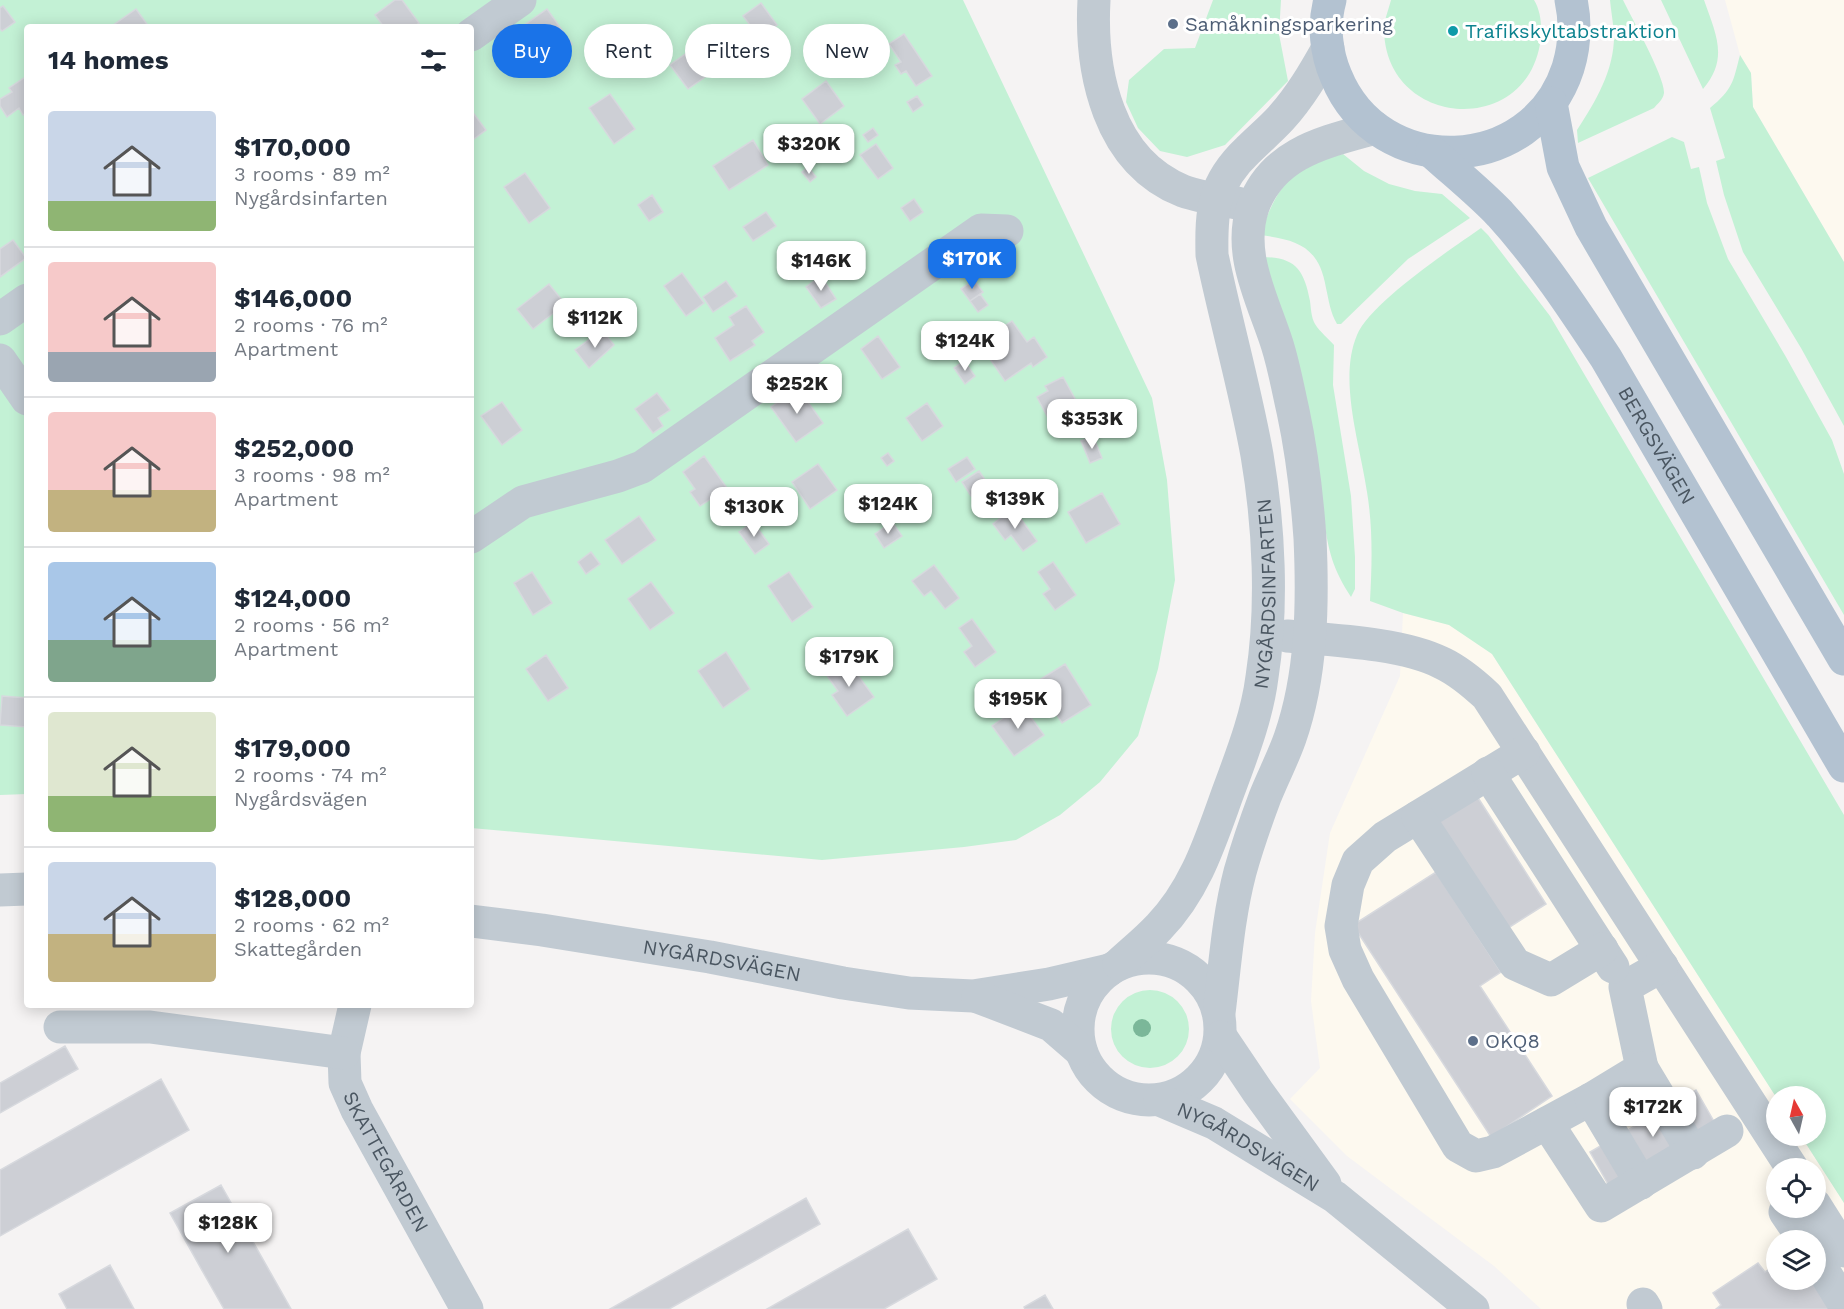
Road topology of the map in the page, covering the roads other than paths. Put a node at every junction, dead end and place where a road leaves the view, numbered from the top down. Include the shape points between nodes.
1 (520, 0) edge
2 (1094, 0) edge
3 (1330, 0) edge
4 (1591, 0) edge
5 (1573, 14) edge
6 (474, 33) edge
7 (1328, 48) junction
8 (1551, 102) junction
9 (1375, 128) junction
10 (1432, 152) junction
11 (1215, 199) junction
12 (1254, 207) junction
13 (1007, 231) dead end
14 (24, 302) edge
15 (0, 320) edge
16 (0, 360) edge
17 (24, 395) edge
18 (474, 535) edge
19 (1267, 634) junction
20 (1309, 638) junction
21 (1844, 660) edge
22 (1524, 752) junction
23 (1844, 766) edge
24 (1488, 773) junction
25 (1418, 818) junction
26 (24, 889) edge
27 (0, 890) edge
28 (474, 921) edge
29 (1602, 949) junction
30 (1662, 966) junction
31 (1114, 967) junction
32 (1625, 987) junction
33 (973, 996) junction
34 (354, 1008) edge
35 (1220, 1025) junction
36 (60, 1027) dead end
37 (1081, 1051) junction
38 (344, 1053) junction
39 (1642, 1068) junction
40 (1591, 1099) junction
41 (1160, 1100) junction
42 (1547, 1123) junction
43 (1727, 1131) dead end
44 (1693, 1153) junction
45 (1786, 1158) edge
46 (1641, 1183) junction
47 (1335, 1197) junction
48 (1810, 1218) edge
49 (1844, 1251) edge
50 (1826, 1275) edge
51 (1844, 1304) edge
52 (467, 1309) edge
53 (1473, 1309) edge

1 - 6 street
2 - 11 street via 1099,79 1120,136 1137,160 1158,178 1184,191
3 - 7 main road
4 - 5 main road
5 - 8 main road via 1572,55
7 - 9 main road via 1339,84 1349,101
7 - 11 street, NYGÅRDSINFARTEN via 1281,119 1226,175
8 - 10 main road via 1536,120 1498,144 1477,151
8 - 21 main road via 1563,167 1591,227
9 - 10 main road via 1393,139
9 - 12 street via 1311,147 1293,157 1263,187
10 - 23 main road, BERGSVÄGEN via 1521,238 1606,358
11 - 12 street
11 - 19 street, NYGÅRDSINFARTEN via 1212,255 1257,455 1266,526
12 - 20 street via 1248,227 1253,277 1278,346 1306,493 1311,575
13 - 18 street via 981,230 642,467 523,502
14 - 15 street
16 - 17 street
19 - 20 street
19 - 31 street, NYGÅRDSINFARTEN via 1262,679 1249,730 1200,867 1166,919
20 - 22 street via 1415,652 1441,662 1466,676 1486,696
20 - 35 street via 1293,730 1264,799 1229,922
22 - 24 street
22 - 30 street
24 - 25 street
24 - 29 street
25 - 29 street via 1515,964 1551,980
25 - 42 street via 1385,837 1358,861 1348,885 1341,926 1345,950 1358,979 1458,1146 1476,1156 1493,1152
26 - 27 street
28 - 33 street, NYGÅRDSVÄGEN via 710,957 909,993
29 - 32 street
30 - 32 street
30 - 45 street
31 - 33 street, NYGÅRDSVÄGEN via 1049,984
31 - 35 street via 1150,957 1181,965 1206,985 1214,998
31 - 37 street via 1090,988 1080,1012
32 - 39 street
33 - 37 street, NYGÅRDSVÄGEN via 1051,1024
34 - 38 street, SKATTEGÅRDEN
35 - 41 street via 1217,1053 1210,1067 1189,1089
35 - 47 street, NYGÅRDSVÄGEN via 1258,1092
36 - 38 street via 150,1027
37 - 41 street via 1093,1073 1112,1090 1135,1099
38 - 52 street, SKATTEGÅRDEN via 345,1083 357,1110
39 - 40 street
39 - 44 street
40 - 42 street
40 - 46 street
41 - 47 street, NYGÅRDSVÄGEN via 1214,1123
42 - 46 street via 1601,1206
43 - 44 street
44 - 46 street
47 - 53 street, NYGÅRDSVÄGEN
48 - 49 street
50 - 51 street

